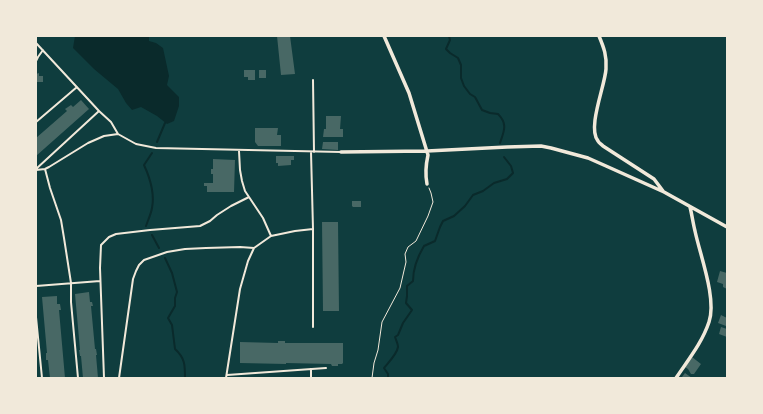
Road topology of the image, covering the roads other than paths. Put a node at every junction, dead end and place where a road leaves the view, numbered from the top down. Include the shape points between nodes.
1 (384, 36) edge
2 (599, 36) edge
3 (36, 43) edge
4 (43, 50) junction
5 (36, 61) edge
6 (313, 80) dead end
7 (77, 87) junction
8 (100, 111) junction
9 (36, 122) edge
10 (118, 134) junction
11 (239, 150) junction
12 (427, 151) junction
13 (311, 152) junction
14 (314, 152) junction
15 (341, 152) joint
16 (36, 169) edge
17 (45, 169) junction
18 (427, 184) road end
19 (664, 192) junction
20 (249, 197) junction
21 (690, 207) junction
22 (727, 226) edge
23 (313, 229) junction
24 (271, 236) junction
25 (254, 248) junction
26 (100, 281) junction
27 (71, 283) junction
28 (36, 286) edge
29 (36, 317) edge
30 (312, 327) dead end
31 (326, 368) dead end
32 (311, 369) junction
33 (227, 375) junction
34 (42, 378) edge
35 (78, 378) edge
36 (104, 378) edge
37 (119, 378) edge
38 (226, 378) edge
39 (311, 378) edge
40 (676, 378) edge

1 - 12 street via 409,93
2 - 19 street via 605,48 606,70 596,110 597,141 654,179
3 - 4 lane
4 - 5 lane
4 - 7 lane
6 - 14 lane
7 - 8 lane
7 - 9 lane
8 - 10 lane
8 - 16 lane
10 - 11 lane via 136,144 156,148
10 - 17 lane via 88,142
11 - 13 lane
11 - 20 lane via 242,181
12 - 15 street
12 - 18 street
12 - 19 street via 540,146 588,158
13 - 14 lane
13 - 23 lane
14 - 15 lane
16 - 17 lane
17 - 27 lane via 61,220
19 - 21 street
20 - 24 lane
20 - 26 lane via 200,226 123,233 109,237 101,245
21 - 22 street
21 - 40 street via 705,269 711,313 700,343
23 - 24 lane
23 - 30 lane
24 - 25 lane
25 - 33 lane via 240,289
25 - 37 lane via 185,249 144,260 133,279
26 - 27 lane
26 - 36 lane
27 - 28 lane
27 - 35 lane
29 - 34 lane
31 - 32 lane
32 - 33 lane
32 - 39 lane
33 - 38 lane

